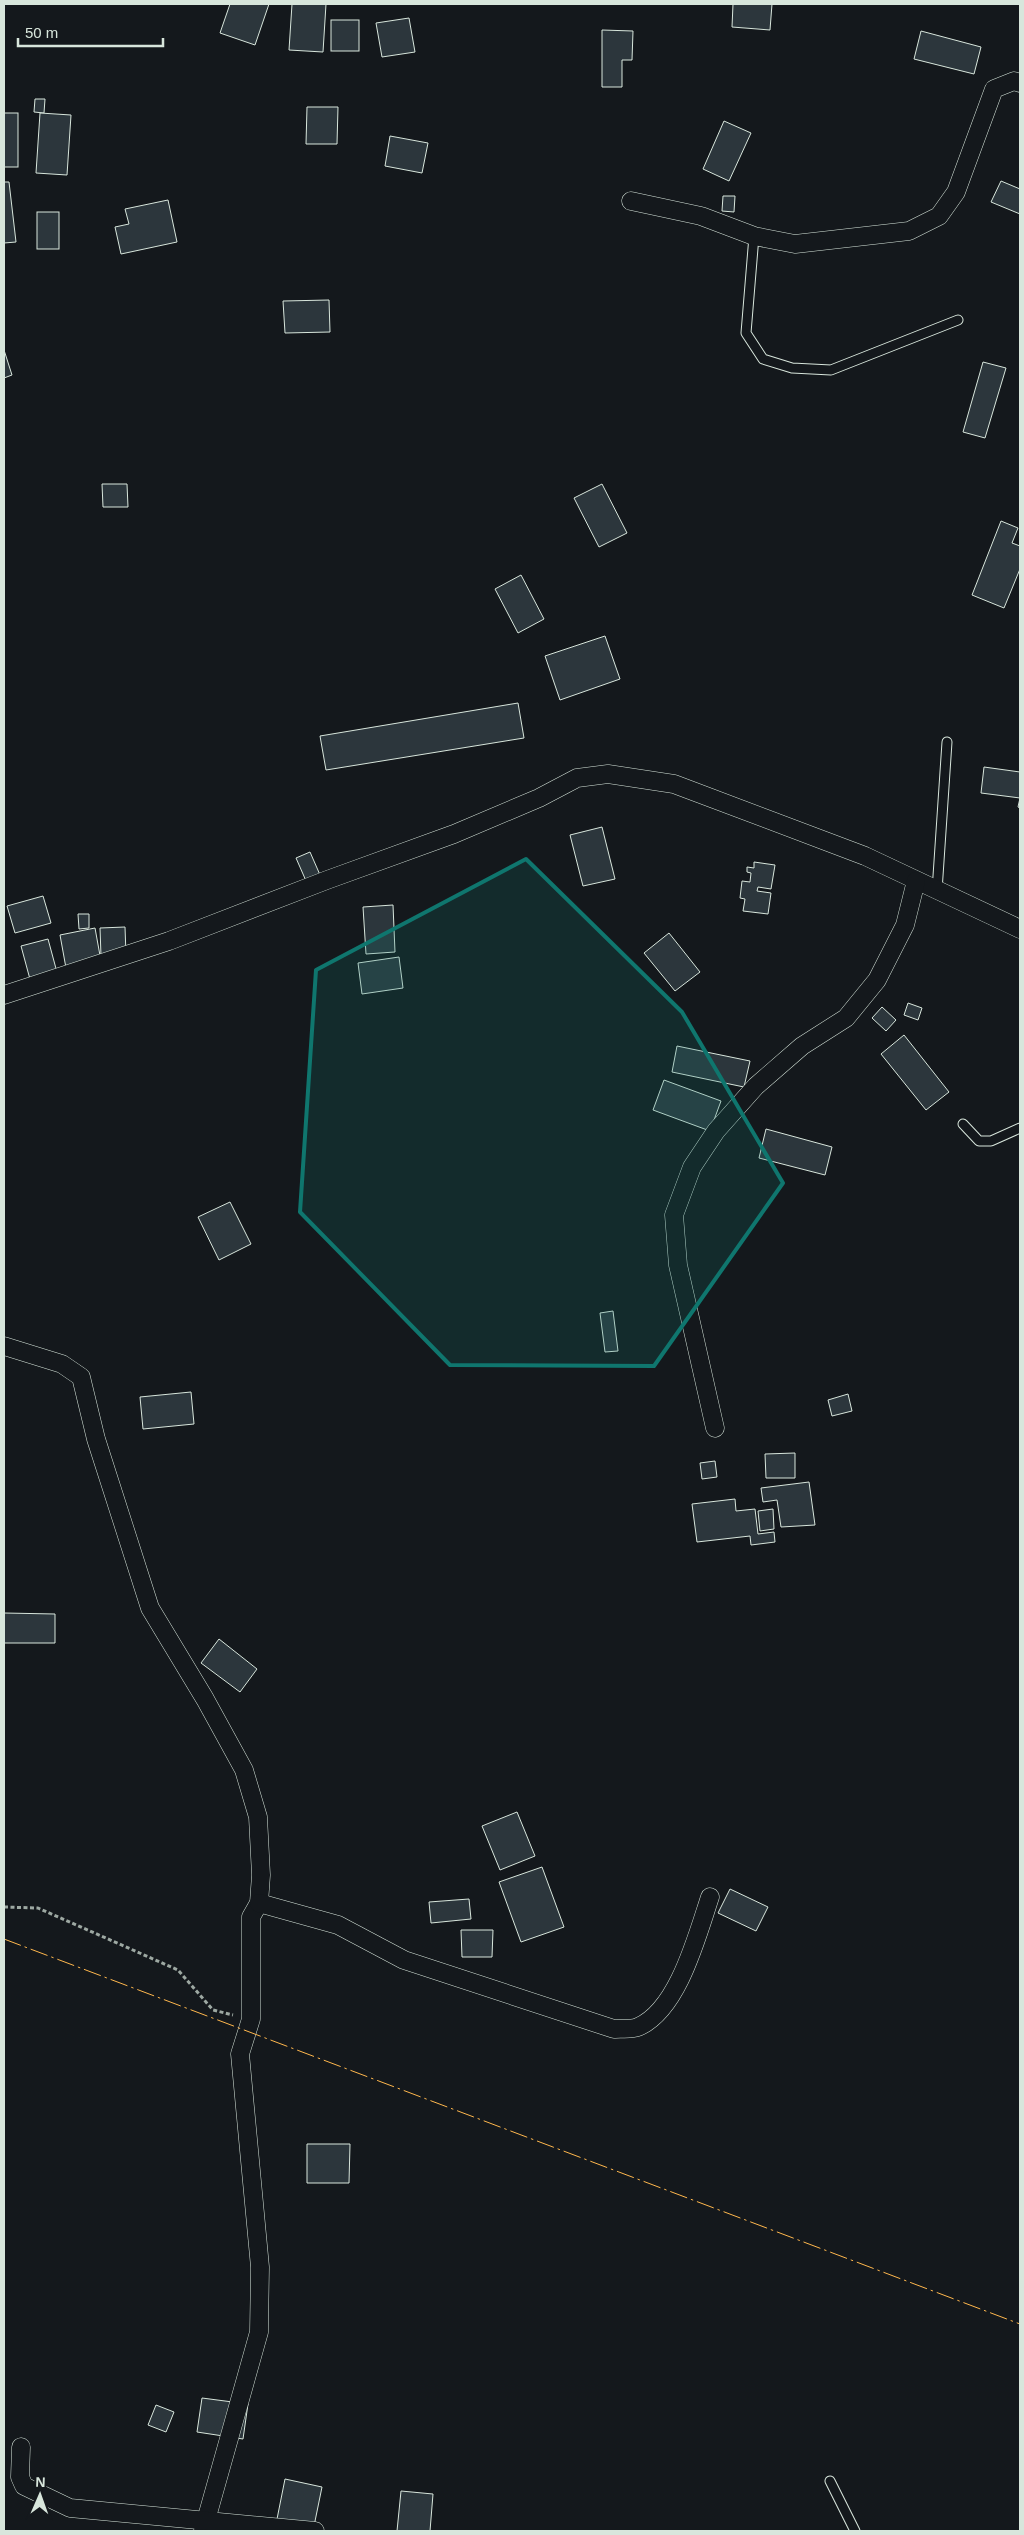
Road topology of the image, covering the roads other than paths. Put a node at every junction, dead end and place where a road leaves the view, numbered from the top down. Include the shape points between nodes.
1 (1020, 83) edge
2 (631, 201) dead end
3 (754, 236) junction
4 (958, 320) dead end
5 (947, 742) dead end
6 (916, 881) junction
7 (937, 892) junction
8 (1020, 929) edge
9 (4, 995) edge
10 (963, 1124) dead end
11 (1020, 1128) edge
12 (4, 1346) edge
13 (715, 1428) dead end
14 (710, 1897) dead end
15 (260, 1903) junction
16 (21, 2447) dead end
17 (830, 2481) dead end
18 (205, 2527) edge
19 (314, 2531) edge
20 (855, 2531) edge

1 - 3 street via 1014,81 994,89 956,192 939,216 909,231 795,244
2 - 3 street via 701,216
3 - 4 lane via 746,333 762,359 792,368 831,370
5 - 7 lane
6 - 7 street
6 - 9 street via 865,856 674,784 608,774 577,778 454,834 170,942
6 - 13 street via 905,925 877,980 846,1018 802,1046 762,1081 716,1131 692,1167 674,1215 678,1265
7 - 8 street
10 - 11 lane via 979,1141 991,1141
12 - 15 street via 62,1364 81,1377 96,1439 150,1608 244,1770 258,1817
14 - 15 street via 689,1963 660,2011 637,2028 614,2029 404,1960 338,1925
15 - 18 street via 251,1917 251,2019 240,2054 260,2266 259,2332
16 - 18 street via 20,2477 24,2486 70,2508
17 - 20 lane
18 - 19 street

